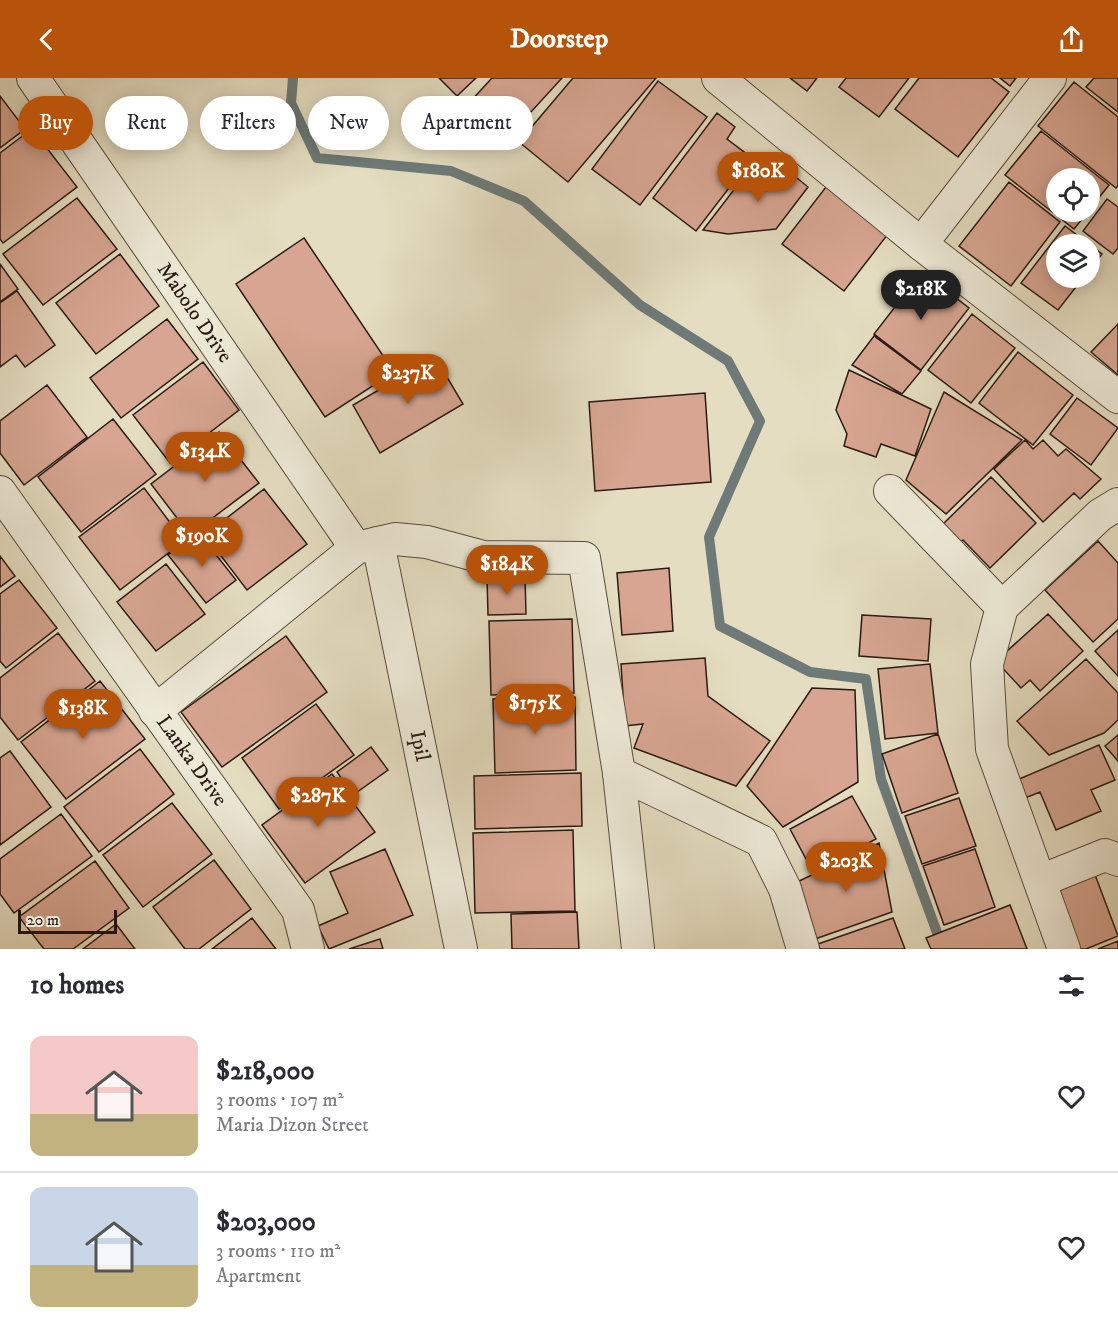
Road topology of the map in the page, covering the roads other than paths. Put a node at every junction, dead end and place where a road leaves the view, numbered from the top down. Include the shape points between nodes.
1 (33, 78) edge
2 (717, 78) edge
3 (1050, 78) edge
4 (921, 244) junction
5 (1118, 397) edge
6 (890, 491) dead end
7 (0, 492) edge
8 (1112, 518) edge
9 (367, 546) junction
10 (1002, 607) junction
11 (155, 711) junction
12 (619, 773) junction
13 (1118, 860) edge
14 (1040, 881) junction
15 (308, 949) edge
16 (461, 949) edge
17 (638, 949) edge
18 (803, 949) edge
19 (1064, 949) edge

1 - 9 street, Mabolo Drive
2 - 4 street
3 - 4 street
4 - 5 street
6 - 10 street
7 - 11 street, Lanka Drive
8 - 10 street
9 - 11 street
9 - 12 street via 395,539 427,542 483,557 584,558
9 - 16 street, Ipil
10 - 14 street via 987,664 992,748
11 - 15 street, Lanka Drive via 298,910
12 - 17 street
12 - 18 street via 761,841 785,889
13 - 14 street via 1105,855
14 - 19 street

